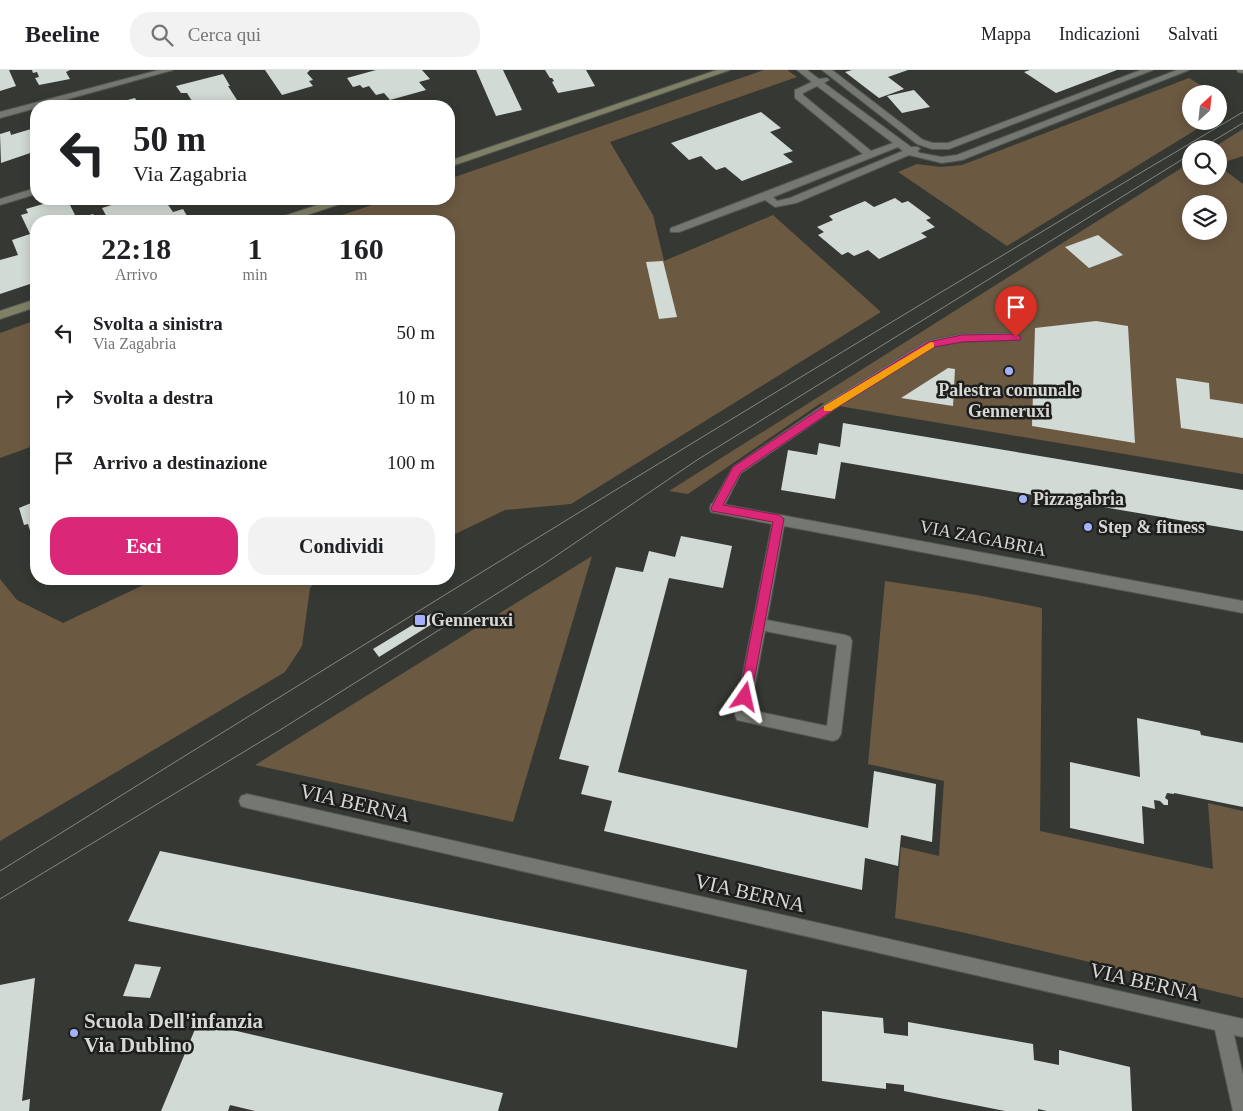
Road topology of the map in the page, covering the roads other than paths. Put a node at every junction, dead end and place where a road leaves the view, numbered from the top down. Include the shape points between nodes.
1 (168, 70) edge
2 (726, 70) edge
3 (801, 70) edge
4 (1149, 70) edge
5 (1185, 70) edge
6 (831, 72) edge
7 (817, 82) junction
8 (58, 100) edge
9 (1061, 103) junction
10 (30, 108) edge
11 (1076, 113) junction
12 (0, 116) edge
13 (898, 144) junction
14 (928, 145) junction
15 (870, 154) junction
16 (914, 154) junction
17 (455, 162) edge
18 (30, 193) edge
19 (766, 196) junction
20 (0, 202) edge
21 (327, 205) edge
22 (297, 215) edge
23 (675, 230) dead end
24 (30, 305) edge
25 (0, 315) edge
26 (1016, 337) dead end
27 (779, 519) junction
28 (1243, 607) edge
29 (759, 624) junction
30 (247, 801) dead end
31 (1222, 1023) junction
32 (1243, 1028) edge
33 (1242, 1111) edge

1 - 8 street
2 - 17 main road
3 - 7 street
4 - 9 street
5 - 11 street
6 - 7 street
6 - 14 street via 899,127
7 - 13 street
7 - 15 street via 798,92 800,100
9 - 11 street
9 - 14 street via 950,146
10 - 12 street
11 - 16 street via 959,158 942,160
13 - 15 street
13 - 16 street
14 - 16 street
15 - 19 street
16 - 19 street via 792,201 775,204
18 - 20 street
19 - 23 street
21 - 22 main road
24 - 25 main road
26 - 27 street, VIA ZAGABRIA via 962,338 931,344 832,405 737,470 716,508
27 - 28 street, VIA ZAGABRIA
27 - 29 street
29 - 29 street via 742,715 833,734 845,641
30 - 31 street, VIA BERNA
31 - 32 street, VIA BERNA
31 - 33 street

